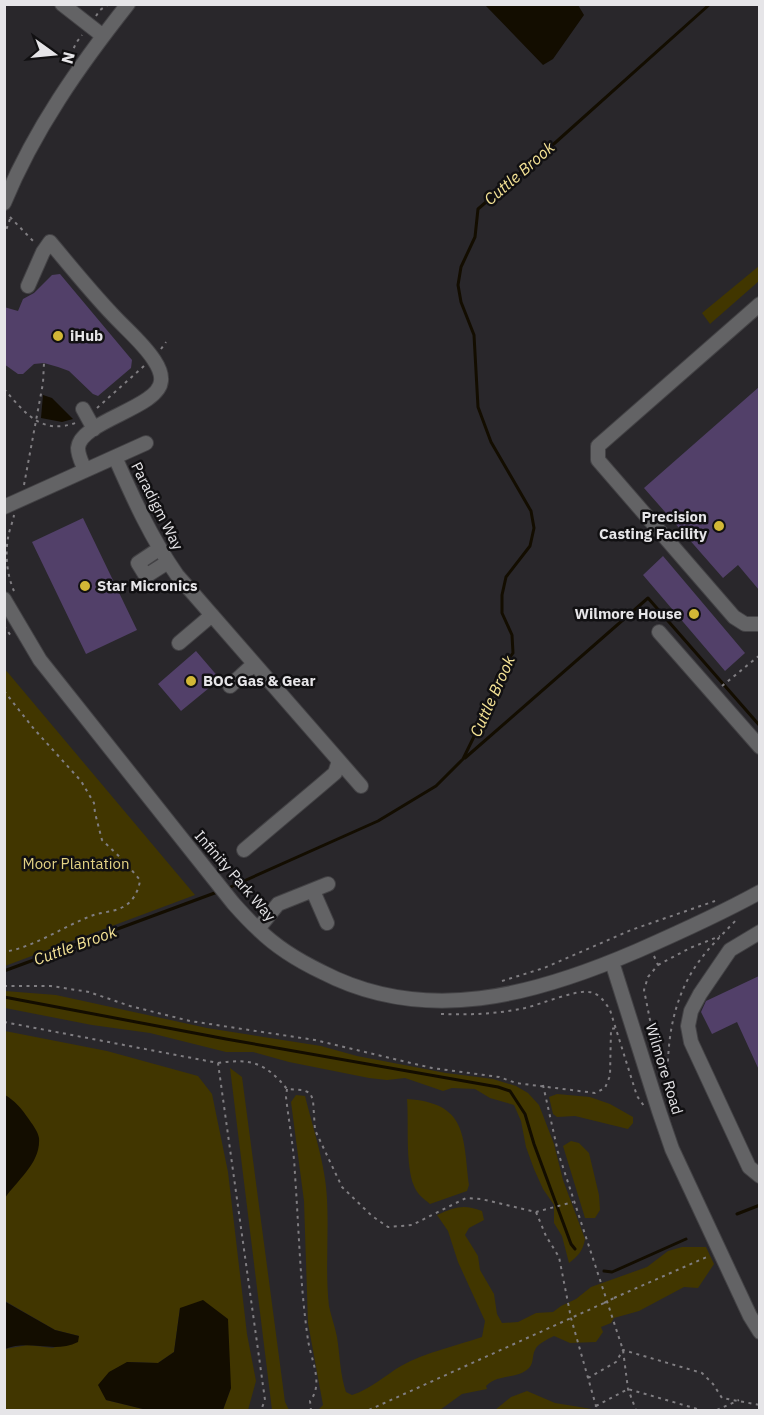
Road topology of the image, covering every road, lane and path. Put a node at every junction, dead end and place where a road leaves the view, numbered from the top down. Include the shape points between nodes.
1 (62, 4) edge
2 (128, 4) edge
3 (103, 36) junction
4 (4, 203) edge
5 (10, 217) dead end
6 (4, 236) edge
7 (28, 286) dead end
8 (759, 304) edge
9 (44, 363) dead end
10 (83, 409) dead end
11 (94, 429) junction
12 (146, 443) dead end
13 (115, 457) junction
14 (85, 470) junction
15 (22, 499) junction
16 (6, 506) edge
17 (159, 549) junction
18 (6, 554) edge
19 (168, 562) junction
20 (11, 599) edge
21 (212, 615) junction
22 (759, 624) edge
23 (658, 632) dead end
24 (179, 643) dead end
25 (759, 655) edge
26 (254, 664) junction
27 (230, 686) dead end
28 (718, 689) dead end
29 (4, 691) edge
30 (759, 747) edge
31 (339, 761) junction
32 (361, 786) dead end
33 (244, 850) dead end
34 (328, 884) dead end
35 (313, 891) junction
36 (759, 892) edge
37 (719, 899) dead end
38 (327, 923) dead end
39 (258, 929) junction
40 (631, 930) junction
41 (759, 932) edge
42 (723, 934) dead end
43 (648, 946) junction
44 (4, 952) edge
45 (612, 962) junction
46 (658, 965) junction
47 (492, 984) dead end
48 (4, 986) edge
49 (597, 994) dead end
50 (632, 1021) junction
51 (4, 1022) edge
52 (615, 1028) junction
53 (218, 1063) junction
54 (667, 1070) dead end
55 (543, 1085) junction
56 (287, 1089) junction
57 (649, 1113) dead end
58 (759, 1176) edge
59 (573, 1202) junction
60 (536, 1212) junction
61 (720, 1251) junction
62 (571, 1318) junction
63 (759, 1332) edge
64 (622, 1350) junction
65 (588, 1378) junction
66 (628, 1389) junction
67 (740, 1400) junction
68 (759, 1405) edge
69 (596, 1406) junction
70 (261, 1410) edge
71 (311, 1410) edge
72 (369, 1410) edge
73 (595, 1410) edge
74 (636, 1410) edge
75 (701, 1410) edge
76 (717, 1410) edge

1 - 3 street
2 - 3 street
3 - 4 street via 58,98
5 - 6 path
7 - 11 street via 50,242 153,358 161,372 158,390
8 - 22 street via 598,446 598,460 734,617 745,624
9 - 15 path
10 - 11 street
11 - 14 street via 78,447
12 - 13 street
13 - 14 street
13 - 17 street, Paradigm Way
14 - 15 street
15 - 16 street
16 - 18 path via 15,517
17 - 19 street, Paradigm Way
17 - 19 street via 138,563 146,576
18 - 20 path
19 - 21 street, Paradigm Way
20 - 39 street, Infinity Park Way via 40,660 204,869
21 - 24 street
21 - 26 street, Paradigm Way
23 - 30 street
25 - 28 path
26 - 27 street
26 - 31 street, Paradigm Way
29 - 44 path via 81,781 94,803 102,840 140,880 139,890 124,907 100,912 22,949
31 - 32 street, Paradigm Way
31 - 33 street via 334,773
34 - 35 street
35 - 38 street
35 - 39 street via 278,904
36 - 43 street
37 - 40 path
39 - 45 street, Infinity Park Way via 298,960 334,979 415,1000 492,998 547,985
40 - 43 path via 638,946
40 - 47 path via 544,968
41 - 58 street via 730,950 699,994 688,1026 691,1042 749,1167
42 - 46 path
43 - 45 street
43 - 46 path
45 - 50 street, Wilmore Road
46 - 54 path via 644,990 658,1060
48 - 55 path via 51,986 89,992 190,1022 315,1040 432,1068
49 - 52 path via 610,1010
50 - 52 path
50 - 61 street, Wilmore Road via 672,1149
51 - 53 path
52 - 55 path via 611,1029 610,1076 605,1088 595,1093
52 - 57 path via 638,1096
53 - 56 path via 236,1060 269,1068
53 - 70 path via 265,1400
55 - 59 path
56 - 60 path via 310,1093 315,1130 342,1187 388,1227 412,1225 466,1198
56 - 71 path via 304,1307 317,1384
59 - 60 path
59 - 64 path
60 - 62 path via 559,1257
61 - 62 path, bridge
61 - 63 street, Wilmore Road
62 - 65 path
62 - 72 path
64 - 65 path via 616,1362
64 - 66 path
64 - 67 path via 702,1373 722,1398
65 - 69 path
66 - 69 path
66 - 74 path
66 - 75 path
67 - 68 path
67 - 76 path
69 - 73 path

